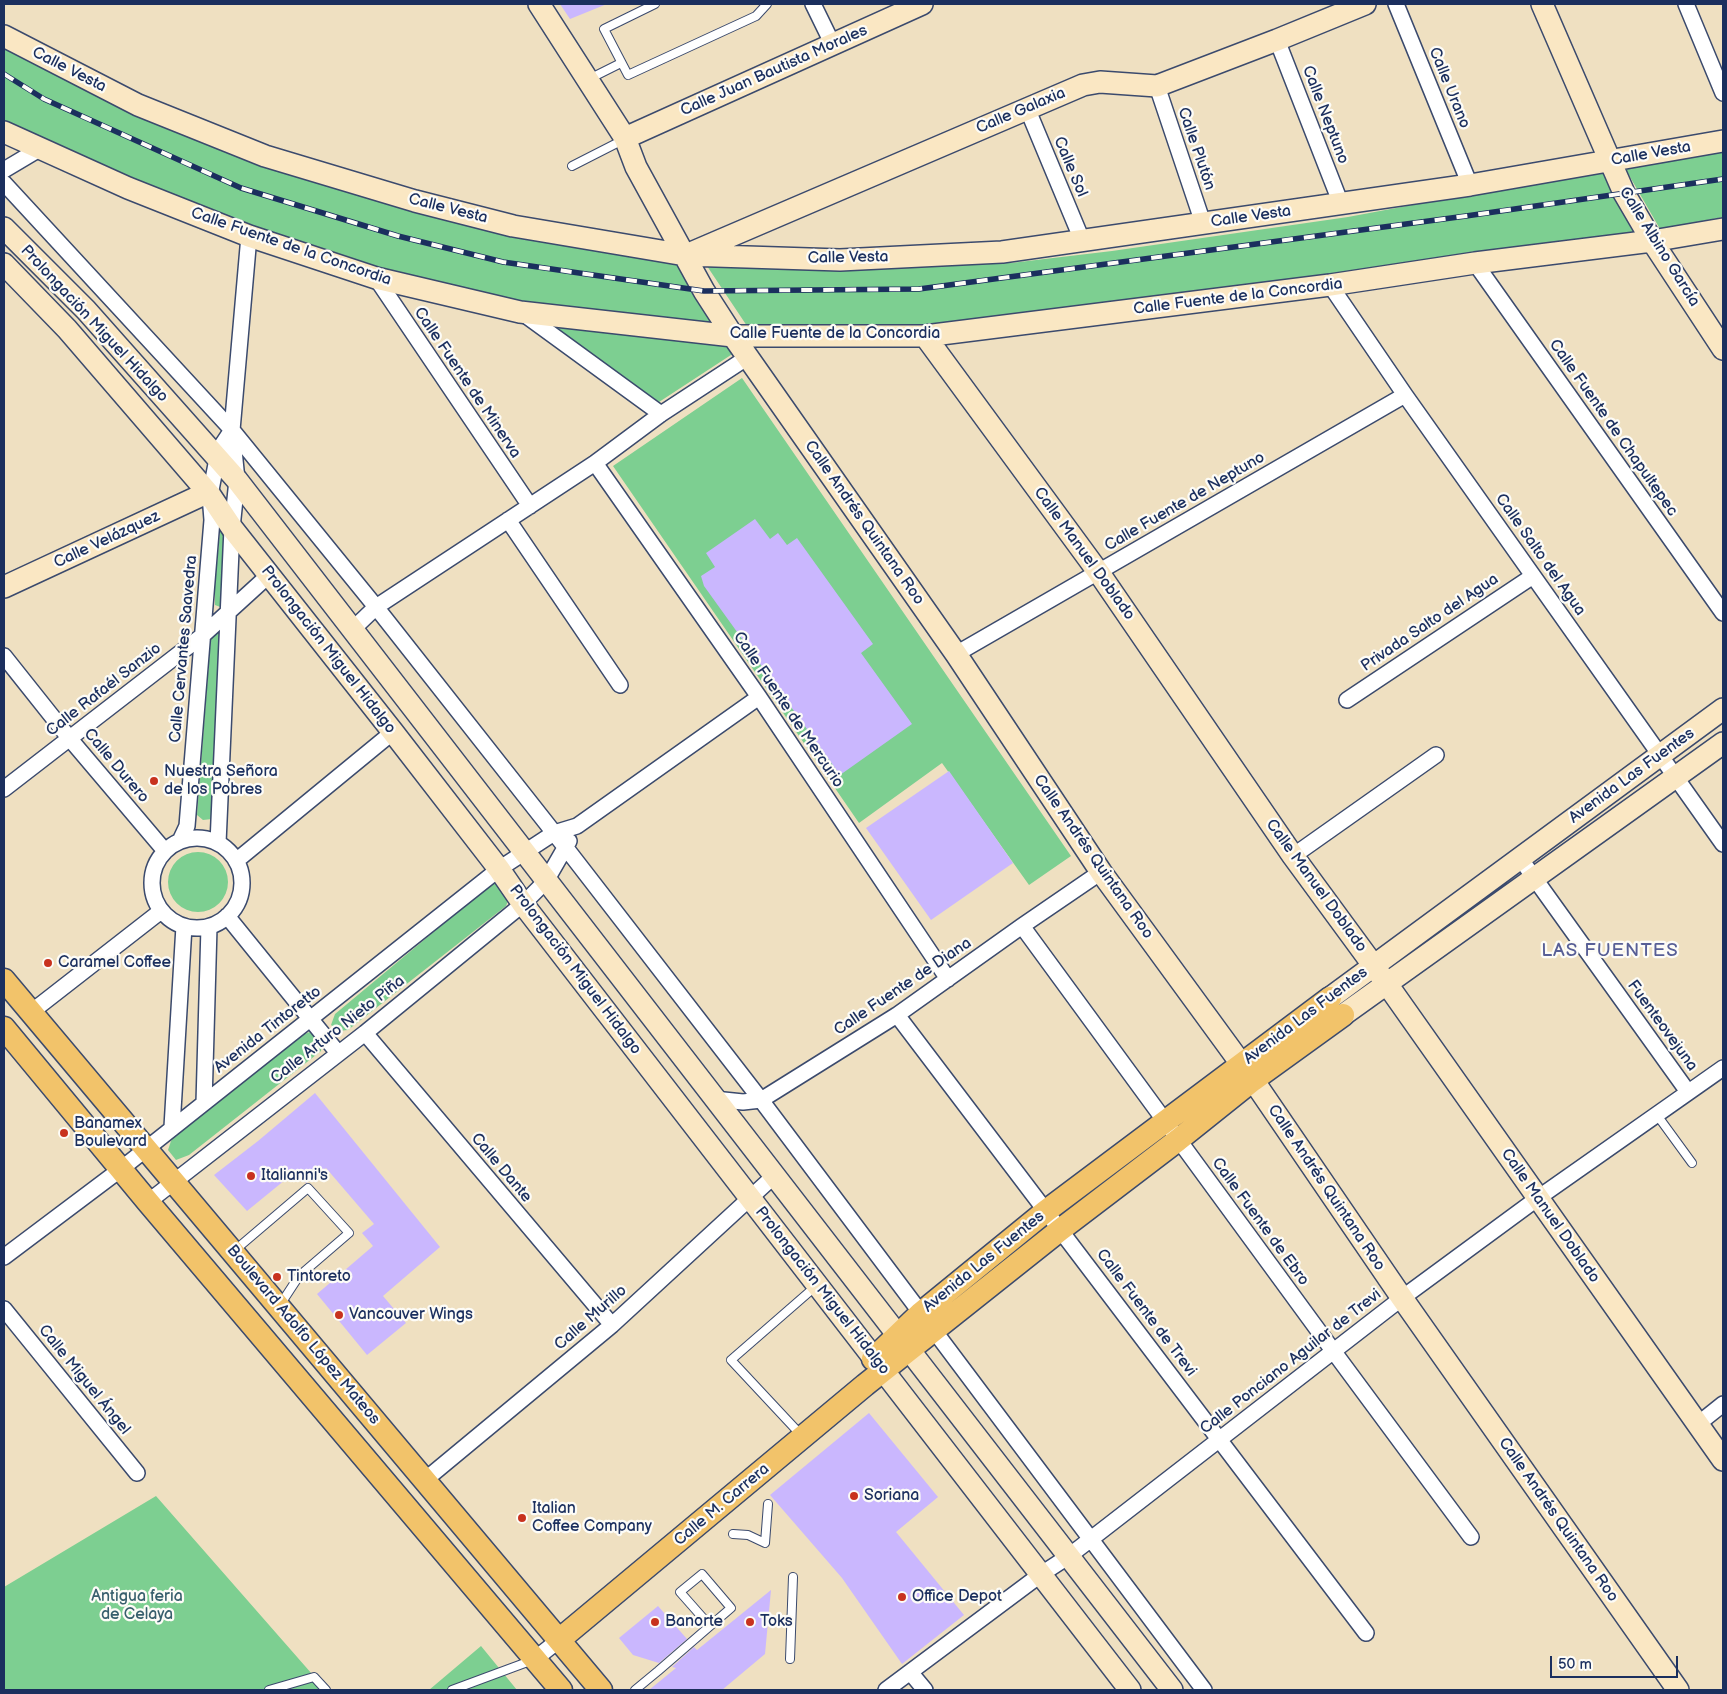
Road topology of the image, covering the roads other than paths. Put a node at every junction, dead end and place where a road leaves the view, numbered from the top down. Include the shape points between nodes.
1 (539, 4) edge
2 (655, 4) edge
3 (767, 4) edge
4 (813, 4) edge
5 (922, 4) edge
6 (1365, 4) edge
7 (1396, 4) edge
8 (1542, 4) edge
9 (1686, 4) edge
10 (4, 36) edge
11 (1277, 40) junction
12 (833, 45) junction
13 (621, 63) junction
14 (588, 79) junction
15 (1157, 86) junction
16 (1723, 93) edge
17 (1027, 108) junction
18 (4, 132) edge
19 (625, 138) junction
20 (1723, 141) edge
21 (40, 148) junction
22 (1609, 162) junction
23 (572, 166) dead end
24 (4, 170) edge
25 (4, 183) edge
26 (1470, 185) junction
27 (1341, 204) junction
28 (1203, 223) junction
29 (4, 228) edge
30 (1723, 229) edge
31 (249, 236) junction
32 (1082, 240) junction
33 (1652, 241) junction
34 (685, 255) junction
35 (1475, 263) junction
36 (4, 264) edge
37 (376, 278) junction
38 (1330, 285) junction
39 (520, 312) junction
40 (733, 336) junction
41 (925, 336) junction
42 (1723, 350) edge
43 (748, 356) junction
44 (1405, 395) junction
45 (661, 414) junction
46 (232, 430) junction
47 (217, 459) junction
48 (595, 463) junction
49 (237, 480) junction
50 (210, 495) junction
51 (530, 506) junction
52 (508, 520) junction
53 (232, 528) junction
54 (1099, 573) junction
55 (269, 575) junction
56 (1533, 576) junction
57 (4, 587) edge
58 (376, 607) junction
59 (228, 611) junction
60 (1723, 613) edge
61 (353, 629) junction
62 (202, 636) junction
63 (956, 654) junction
64 (4, 656) edge
65 (620, 685) dead end
66 (759, 697) junction
67 (1347, 700) dead end
68 (1723, 709) edge
69 (393, 732) junction
70 (70, 739) junction
71 (1723, 743) edge
72 (1436, 755) dead end
73 (1660, 756) junction
74 (1676, 778) junction
75 (4, 789) edge
76 (577, 826) junction
77 (554, 833) junction
78 (180, 841) junction
79 (218, 843) junction
80 (1723, 844) edge
81 (566, 848) junction
82 (165, 850) junction
83 (526, 853) junction
84 (1293, 856) junction
85 (1520, 858) junction
86 (236, 861) junction
87 (499, 869) junction
88 (1101, 872) junction
89 (1535, 878) junction
90 (546, 881) junction
91 (523, 904) junction
92 (161, 910) junction
93 (228, 916) junction
94 (184, 926) junction
95 (1022, 926) junction
96 (209, 927) junction
97 (1373, 966) junction
98 (948, 978) junction
99 (4, 980) edge
100 (1387, 984) junction
101 (1337, 1006) junction
102 (30, 1013) junction
103 (897, 1015) junction
104 (310, 1020) junction
105 (5, 1031) edge
106 (364, 1033) junction
107 (338, 1053) junction
108 (1723, 1068) edge
109 (1247, 1072) junction
110 (1688, 1092) junction
111 (714, 1098) junction
112 (761, 1100) junction
113 (204, 1103) junction
114 (1657, 1115) junction
115 (1165, 1121) junction
116 (172, 1127) junction
117 (1178, 1140) junction
118 (145, 1149) junction
119 (1692, 1163) dead end
120 (121, 1169) junction
121 (774, 1176) junction
122 (173, 1181) junction
123 (750, 1198) junction
124 (1538, 1198) junction
125 (148, 1202) junction
126 (1046, 1211) junction
127 (1060, 1230) junction
128 (233, 1252) junction
129 (4, 1257) edge
130 (818, 1285) junction
131 (1402, 1298) junction
132 (278, 1307) junction
133 (4, 1309) edge
134 (928, 1322) junction
135 (612, 1326) junction
136 (903, 1343) junction
137 (1334, 1352) junction
138 (878, 1365) junction
139 (1723, 1404) edge
140 (1698, 1424) junction
141 (803, 1438) junction
142 (1220, 1439) junction
143 (1723, 1460) edge
144 (138, 1473) dead end
145 (425, 1480) junction
146 (768, 1504) dead end
147 (733, 1534) dead end
148 (1472, 1536) dead end
149 (1091, 1539) junction
150 (1069, 1556) junction
151 (1040, 1575) junction
152 (793, 1577) dead end
153 (710, 1626) junction
154 (1366, 1633) dead end
155 (559, 1640) junction
156 (535, 1659) junction
157 (790, 1660) dead end
158 (910, 1672) junction
159 (269, 1690) edge
160 (326, 1690) edge
161 (452, 1690) edge
162 (561, 1690) edge
163 (601, 1690) edge
164 (635, 1690) edge
165 (886, 1690) edge
166 (925, 1690) edge
167 (1130, 1690) edge
168 (1172, 1690) edge
169 (1204, 1690) edge
170 (1678, 1690) edge

1 - 14 main road, Calle Andrés Quintana Roo
2 - 13 lane via 604,29
3 - 13 lane via 756,16 628,75
4 - 12 street
5 - 12 main road, Calle Juan Bautista Morales
6 - 11 main road, Calle Galaxia
7 - 26 street, Calle Urano
8 - 22 main road, Calle Albino García
9 - 16 street
10 - 34 main road, Calle Vesta via 138,105 265,156 414,202 504,223
11 - 15 main road, Calle Galaxia
11 - 27 street, Calle Neptuno
12 - 19 main road, Calle Juan Bautista Morales
13 - 14 lane
14 - 19 main road, Calle Andrés Quintana Roo
15 - 17 main road, Calle Galaxia via 1100,82 1083,85
15 - 28 street, Calle Plutón
17 - 32 street, Calle Sol
17 - 34 main road, Calle Galaxia
18 - 21 main road, Calle Fuente de la Concordia
19 - 23 lane
19 - 34 main road, Calle Andrés Quintana Roo via 636,167
20 - 22 main road, Calle Vesta
21 - 24 street
21 - 31 main road, Calle Fuente de la Concordia via 128,188
22 - 26 main road, Calle Vesta
22 - 33 main road, Calle Albino García
25 - 46 street
26 - 27 main road, Calle Vesta
27 - 28 main road, Calle Vesta
28 - 32 main road, Calle Vesta
29 - 47 main road, Prolongación Miguel Hidalgo via 86,310
30 - 33 main road, Calle Fuente de la Concordia
31 - 37 main road, Calle Fuente de la Concordia
31 - 46 street
32 - 34 main road, Calle Vesta via 1002,252 840,260
33 - 35 main road, Calle Fuente de la Concordia
33 - 42 main road, Calle Albino García
34 - 40 main road, Calle Andrés Quintana Roo
35 - 38 main road, Calle Fuente de la Concordia
35 - 60 street, Calle Fuente de Chapultepec
36 - 50 main road, Prolongación Miguel Hidalgo via 67,329
37 - 39 main road, Calle Fuente de la Concordia
37 - 51 street, Calle Fuente de Minerva
38 - 41 main road, Calle Fuente de la Concordia
38 - 44 street, Calle Salto del Agua
39 - 40 main road, Calle Fuente de la Concordia
39 - 45 street
40 - 41 main road, Calle Fuente de la Concordia
40 - 43 main road, Calle Andrés Quintana Roo
41 - 54 main road, Calle Manuel Doblado
43 - 45 street
43 - 63 main road, Calle Andrés Quintana Roo
44 - 54 street, Calle Fuente de Neptuno
44 - 56 street, Calle Salto del Agua
45 - 48 street
46 - 47 street, Calle Cervantes Saavedra
46 - 49 street
46 - 58 street
47 - 49 main road, Prolongación Miguel Hidalgo
47 - 50 street, Calle Cervantes Saavedra
48 - 51 street
48 - 66 street, Calle Fuente de Mercurio
49 - 53 street
49 - 61 main road, Prolongación Miguel Hidalgo
50 - 53 main road, Prolongación Miguel Hidalgo
50 - 57 main road, Calle Velázquez via 200,496
50 - 62 street, Calle Cervantes Saavedra via 212,520
51 - 52 street
52 - 58 street
52 - 65 street
53 - 55 main road, Prolongación Miguel Hidalgo
53 - 59 street
54 - 63 street, Calle Fuente de Neptuno
54 - 84 main road, Calle Manuel Doblado
55 - 59 street, Calle Rafaél Sanzio
55 - 69 main road, Prolongación Miguel Hidalgo
56 - 67 street, Privada Salto del Agua
56 - 73 street, Calle Salto del Agua
58 - 61 street
58 - 77 street
59 - 62 street, Calle Rafaél Sanzio
59 - 79 street
61 - 83 main road, Prolongación Miguel Hidalgo
62 - 70 street, Calle Rafaél Sanzio
62 - 78 street, Calle Cervantes Saavedra via 187,826
63 - 88 main road, Calle Andrés Quintana Roo
64 - 70 street, Calle Durero
66 - 76 street
66 - 98 street, Calle Fuente de Mercurio
68 - 73 main road, Avenida Las Fuentes
69 - 86 street
69 - 87 main road, Prolongación Miguel Hidalgo
70 - 75 street, Calle Rafaél Sanzio
70 - 82 street, Calle Durero
71 - 74 main road, Avenida Las Fuentes
72 - 84 street
73 - 74 street, Calle Salto del Agua
73 - 85 main road, Avenida Las Fuentes
74 - 80 street, Calle Salto del Agua
74 - 89 main road, Avenida Las Fuentes
76 - 77 street, Avenida Tintoretto
76 - 81 street
77 - 81 street
77 - 83 street, Avenida Tintoretto
78 - 79 street via 203,838
78 - 82 street
79 - 86 street
81 - 90 street
81 - 112 street
82 - 92 street via 152,879 153,895
83 - 87 street, Avenida Tintoretto
83 - 90 main road, Prolongación Miguel Hidalgo
84 - 97 main road, Calle Manuel Doblado
85 - 89 street, Fuenteovejuna
85 - 97 main road, Avenida Las Fuentes
86 - 93 street via 242,880 240,895
87 - 91 main road, Prolongación Miguel Hidalgo
87 - 104 street, Avenida Tintoretto
88 - 95 street, Calle Fuente de Diana
88 - 109 main road, Calle Andrés Quintana Roo
89 - 100 main road, Avenida Las Fuentes
89 - 110 street, Fuenteovejuna
90 - 91 street, Calle Arturo Nieto Piña
90 - 111 main road, Prolongación Miguel Hidalgo
91 - 106 street, Calle Arturo Nieto Piña
91 - 123 main road, Prolongación Miguel Hidalgo
92 - 94 street
92 - 102 street
93 - 96 street
93 - 104 street
94 - 96 street
94 - 116 street
95 - 98 street, Calle Fuente de Diana
95 - 115 street, Calle Fuente de Ebro
96 - 113 street
97 - 100 main road, Calle Manuel Doblado
97 - 101 main road, Avenida Las Fuentes
98 - 103 street, Calle Fuente de Diana
99 - 102 main road, Boulevard Adolfo López Mateos
100 - 101 main road, Avenida Las Fuentes
100 - 124 main road, Calle Manuel Doblado
101 - 109 main road, Avenida Las Fuentes
102 - 118 main road, Boulevard Adolfo López Mateos
103 - 112 street, Calle Fuente de Diana
103 - 126 street, Calle Fuente de Trevi
104 - 107 street
104 - 113 street, Avenida Tintoretto
105 - 120 main road, Boulevard Adolfo López Mateos
106 - 107 street, Calle Arturo Nieto Piña
106 - 135 street, Calle Dante
107 - 122 street, Calle Arturo Nieto Piña
108 - 110 street, Calle Ponciano Aguilar de Trevi
109 - 115 main road, Avenida Las Fuentes
109 - 117 main road, Avenida Las Fuentes
109 - 131 main road, Calle Andrés Quintana Roo
110 - 114 street, Calle Ponciano Aguilar de Trevi
111 - 112 street, Calle Fuente de Diana via 743,1102
111 - 121 main road, Prolongación Miguel Hidalgo
112 - 134 street
113 - 116 street, Avenida Tintoretto
114 - 119 lane
114 - 124 street, Calle Ponciano Aguilar de Trevi
115 - 117 street, Calle Fuente de Ebro
115 - 126 main road, Avenida Las Fuentes
116 - 118 street, Avenida Tintoretto
117 - 127 main road, Avenida Las Fuentes
117 - 137 street, Calle Fuente de Ebro
118 - 120 street, Avenida Tintoretto
118 - 122 main road, Boulevard Adolfo López Mateos
120 - 125 main road, Boulevard Adolfo López Mateos
120 - 129 street, Avenida Tintoretto
121 - 123 street, Calle Murillo
121 - 136 main road, Prolongación Miguel Hidalgo
122 - 125 street, Calle Arturo Nieto Piña
122 - 128 main road, Boulevard Adolfo López Mateos
123 - 130 main road, Prolongación Miguel Hidalgo
123 - 135 street, Calle Murillo
124 - 131 street, Calle Ponciano Aguilar de Trevi
124 - 140 main road, Calle Manuel Doblado
125 - 156 main road, Boulevard Adolfo López Mateos
126 - 127 street, Calle Fuente de Trevi
126 - 134 main road, Avenida Las Fuentes
127 - 134 main road, Avenida Las Fuentes
127 - 142 street, Calle Fuente de Trevi
128 - 132 main road, Boulevard Adolfo López Mateos
128 - 132 lane via 308,1188 349,1234 299,1276
130 - 138 main road, Prolongación Miguel Hidalgo
130 - 141 lane via 731,1360
131 - 137 street, Calle Ponciano Aguilar de Trevi
131 - 170 main road, Calle Andrés Quintana Roo
132 - 145 main road, Boulevard Adolfo López Mateos
133 - 144 street, Calle Miguel Ángel
134 - 136 main road, Avenida Las Fuentes
134 - 149 street
135 - 145 street, Calle Murillo
136 - 138 main road, Calle M. Carrera
136 - 150 main road, Prolongación Miguel Hidalgo
137 - 142 street, Calle Ponciano Aguilar de Trevi
137 - 148 street, Calle Fuente de Ebro
138 - 141 main road, Calle M. Carrera
138 - 151 main road, Prolongación Miguel Hidalgo
139 - 140 street
140 - 143 main road, Calle Manuel Doblado
141 - 155 main road, Calle M. Carrera
142 - 149 street, Calle Ponciano Aguilar de Trevi
142 - 154 street, Calle Fuente de Trevi
145 - 155 main road, Boulevard Adolfo López Mateos
146 - 147 lane via 766,1543 748,1534
149 - 150 street, Calle Ponciano Aguilar de Trevi
149 - 169 street
150 - 151 street, Calle Ponciano Aguilar de Trevi
150 - 168 main road, Prolongación Miguel Hidalgo
151 - 158 street, Calle Ponciano Aguilar de Trevi
151 - 167 main road, Prolongación Miguel Hidalgo
152 - 157 lane
153 - 153 lane via 731,1608 702,1574 680,1592
153 - 164 lane
155 - 156 street, Calle M. Carrera
155 - 163 main road, Boulevard Adolfo López Mateos
156 - 161 lane
156 - 162 main road, Boulevard Adolfo López Mateos
158 - 165 street, Calle Ponciano Aguilar de Trevi
158 - 166 street
159 - 160 lane via 314,1677

